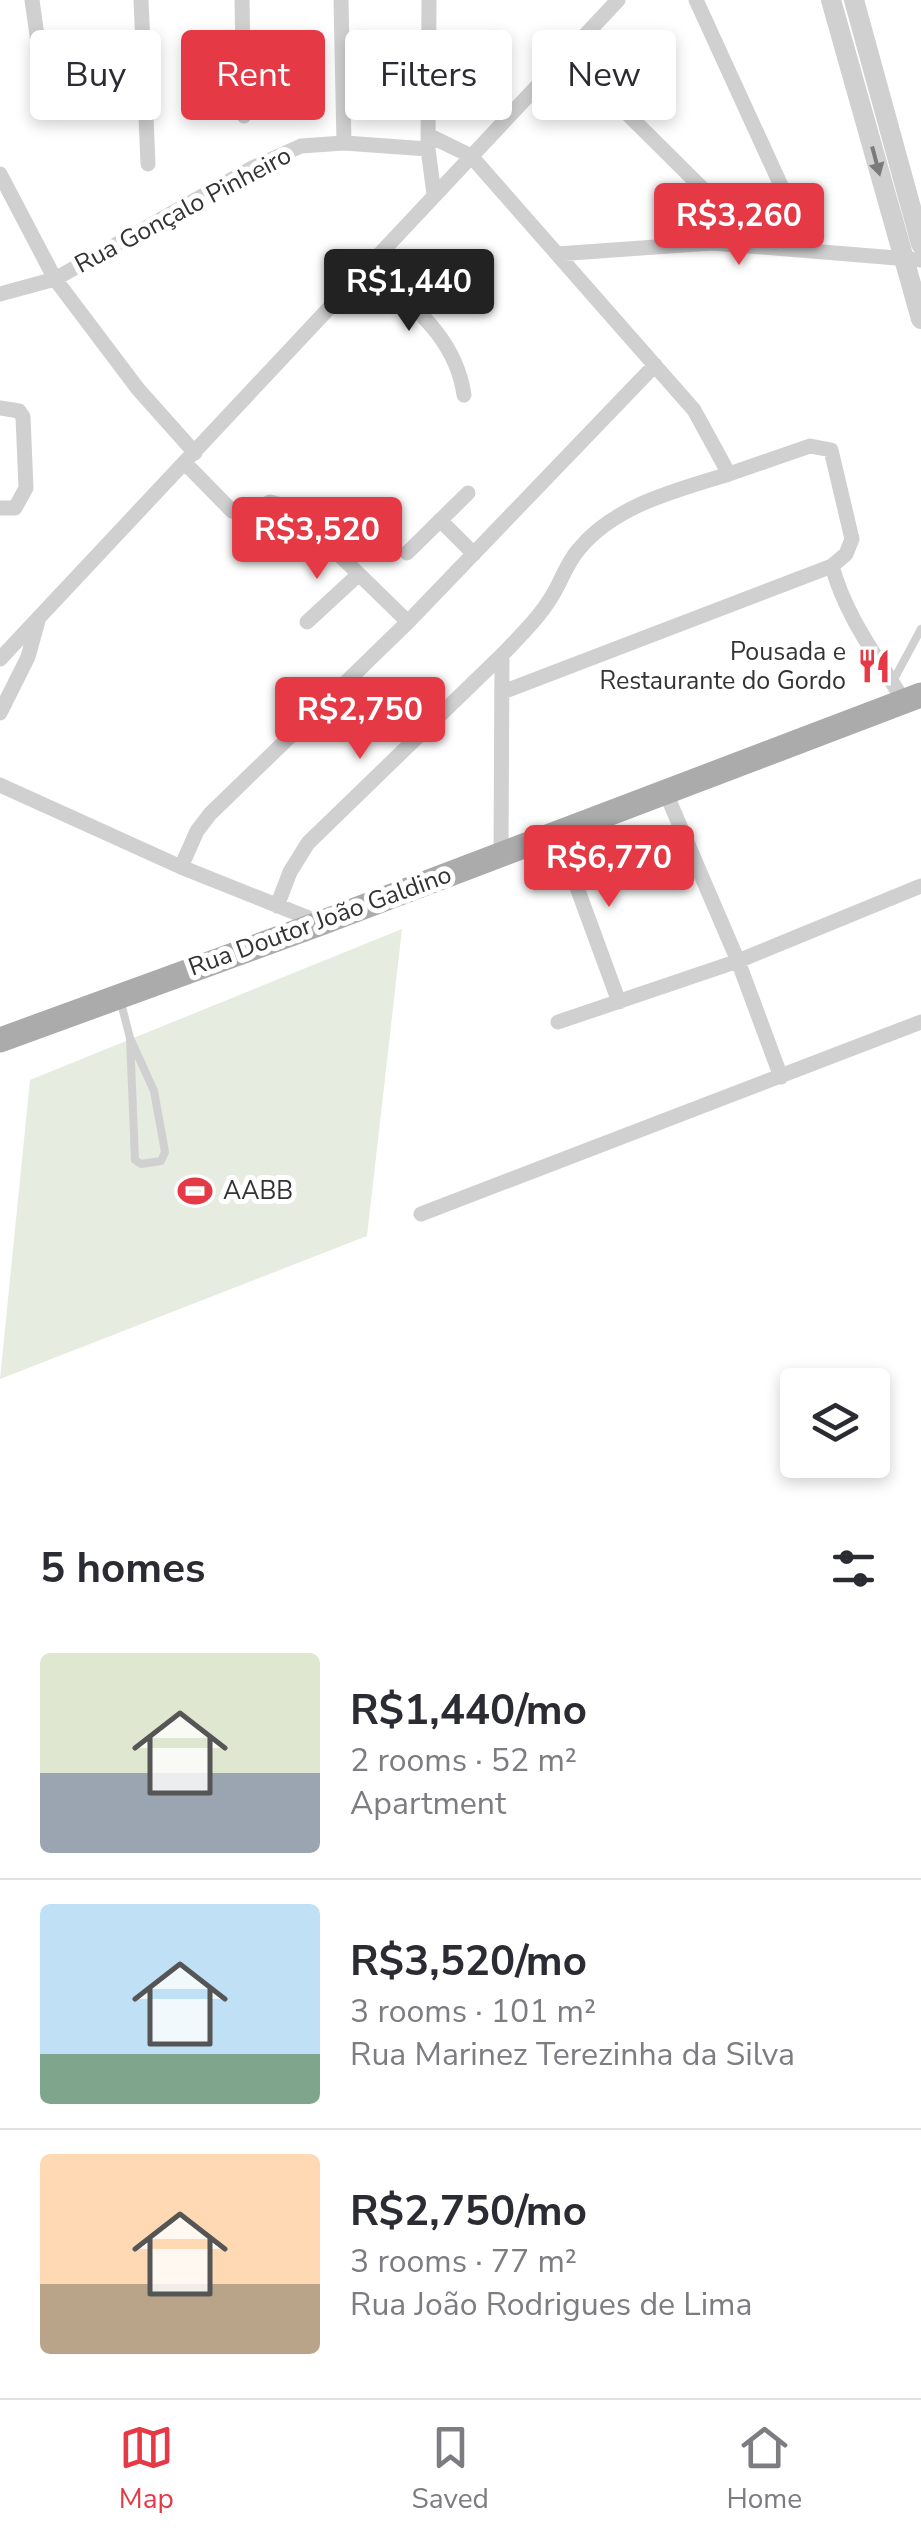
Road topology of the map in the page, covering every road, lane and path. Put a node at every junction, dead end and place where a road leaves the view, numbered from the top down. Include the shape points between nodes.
1 (32, 0) edge
2 (141, 0) edge
3 (242, 0) edge
4 (342, 0) edge
5 (429, 0) edge
6 (618, 0) edge
7 (696, 0) edge
8 (832, 0) edge
9 (854, 0) edge
10 (36, 30) edge
11 (243, 30) edge
12 (590, 30) edge
13 (532, 92) edge
14 (634, 120) edge
15 (344, 142) junction
16 (428, 142) junction
17 (472, 156) junction
18 (148, 164) dead end
19 (0, 174) edge
20 (914, 185) edge
21 (434, 194) junction
22 (712, 243) junction
23 (921, 244) edge
24 (811, 252) junction
25 (558, 254) junction
26 (912, 260) edge
27 (371, 267) junction
28 (55, 279) junction
29 (0, 294) edge
30 (921, 319) edge
31 (656, 365) junction
32 (464, 395) dead end
33 (0, 408) edge
34 (190, 458) junction
35 (729, 474) junction
36 (468, 493) dead end
37 (0, 508) edge
38 (440, 520) junction
39 (407, 553) dead end
40 (474, 554) junction
41 (832, 566) junction
42 (358, 575) junction
43 (39, 617) junction
44 (306, 622) dead end
45 (408, 622) junction
46 (921, 629) edge
47 (502, 655) junction
48 (0, 659) edge
49 (503, 692) junction
50 (905, 692) edge
51 (0, 713) edge
52 (0, 785) edge
53 (665, 791) junction
54 (557, 833) junction
55 (501, 854) junction
56 (181, 867) junction
57 (921, 886) edge
58 (278, 906) junction
59 (321, 923) junction
60 (738, 961) junction
61 (119, 994) junction
62 (619, 1002) junction
63 (558, 1022) dead end
64 (921, 1022) edge
65 (130, 1038) junction
66 (0, 1040) edge
67 (781, 1078) junction
68 (421, 1214) dead end

1 - 10 street
2 - 18 street
3 - 11 street
4 - 15 street
5 - 16 street
6 - 12 street
7 - 24 street
8 -> 26 street
9 - 20 street
13 - 17 street
14 - 22 street via 705,191
15 - 16 street, Rua Gonçalo Pinheiro
15 - 28 street, Rua Gonçalo Pinheiro via 283,153
16 - 17 street via 456,145
16 - 21 street
17 - 21 street
17 - 25 street
19 - 28 street
20 - 23 street
21 - 27 street
22 - 24 street
22 - 25 street
24 - 26 street
25 - 31 street
26 - 30 street
27 - 32 street via 445,340
27 - 34 street
28 - 29 street, Rua Gonçalo Pinheiro
28 - 34 street
31 - 35 street via 694,410
31 - 40 street
33 - 37 street via 23,417 26,488 15,508
34 - 42 street via 232,511 241,515 283,503
34 - 43 street
35 - 41 street via 825,446 834,458 852,539
35 - 47 street via 628,510 596,532
36 - 38 street
38 - 39 street
38 - 40 street
40 - 45 street
41 - 49 street
41 - 50 street via 846,611
42 - 44 street
42 - 45 street
43 - 48 street
43 - 51 street
45 - 56 street via 210,814
46 - 50 lane
47 - 49 street
47 - 58 street via 308,843
49 - 55 street
50 - 53 main road, Rua Doutor João Galdino
52 - 56 street
53 - 54 main road, Rua Doutor João Galdino
53 - 60 street
54 - 55 main road, Rua Doutor João Galdino
54 - 62 street
55 - 59 main road, Rua Doutor João Galdino
56 - 58 street
57 - 60 street
58 - 59 street
59 - 61 main road, Rua Doutor João Galdino
60 - 62 street
60 - 67 street
61 - 65 lane
61 - 66 main road, Rua Doutor João Galdino
62 - 63 street
64 - 67 street
65 - 65 lane via 136,1160 161,1161 154,1091
67 - 68 street

